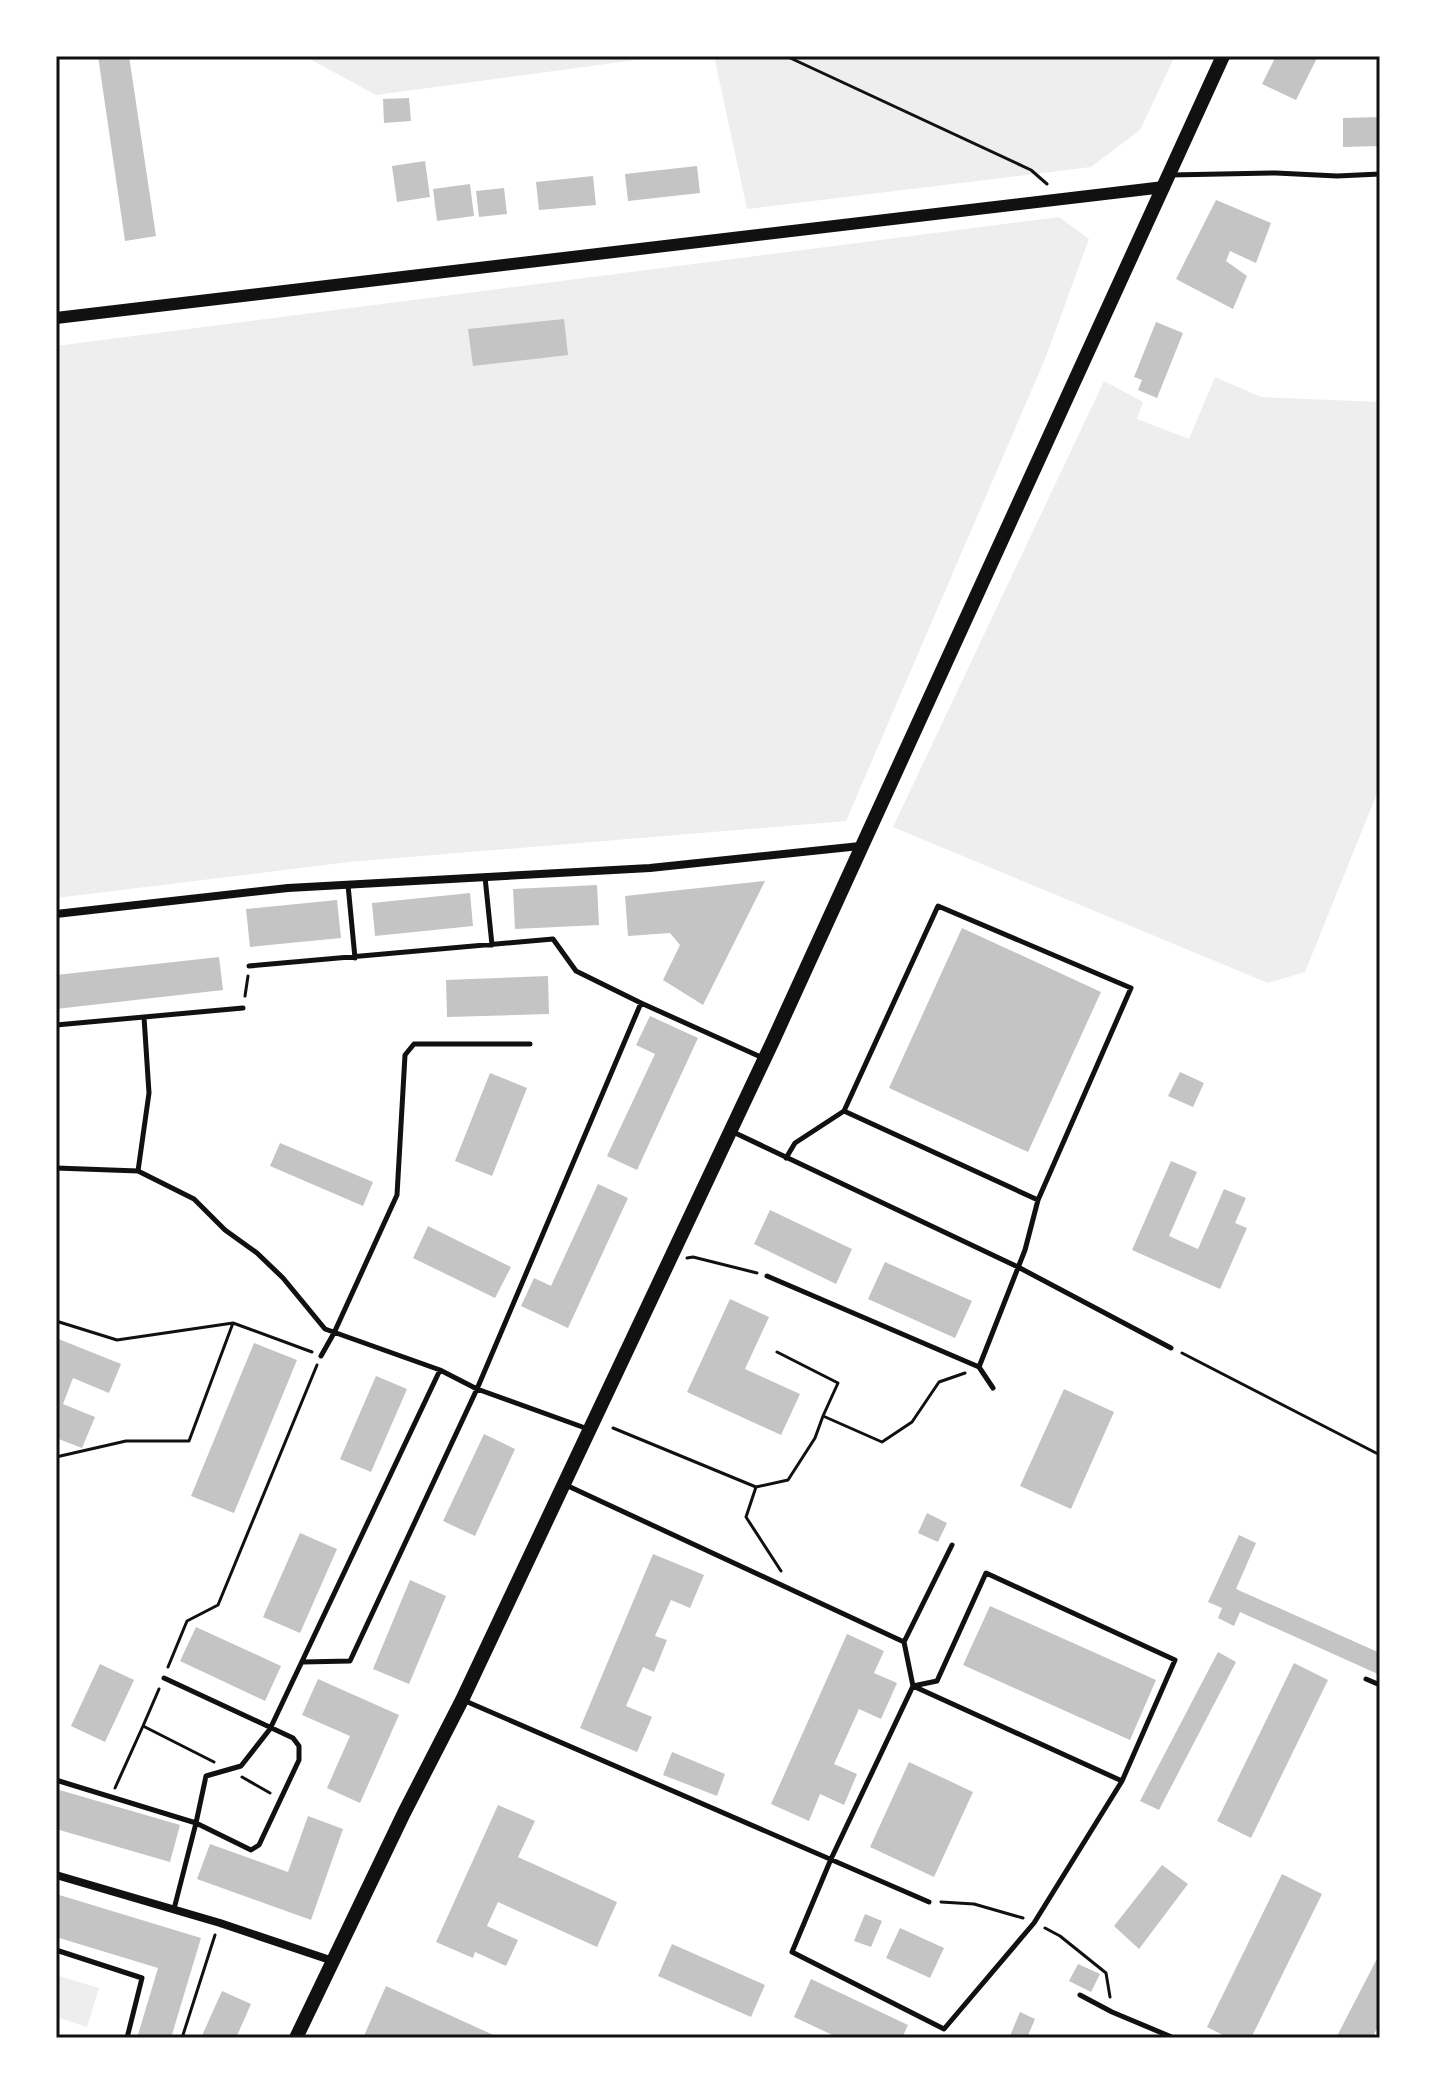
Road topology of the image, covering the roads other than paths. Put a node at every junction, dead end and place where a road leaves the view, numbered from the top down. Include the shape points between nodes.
1 (1223, 56) edge
2 (1380, 174) edge
3 (1166, 181) junction
4 (56, 318) edge
5 (860, 846) junction
6 (485, 877) junction
7 (348, 885) junction
8 (56, 914) edge
9 (492, 945) junction
10 (355, 958) junction
11 (249, 966) road end
12 (641, 1003) junction
13 (243, 1008) road end
14 (144, 1017) junction
15 (56, 1025) edge
16 (530, 1044) dead end
17 (764, 1059) junction
18 (844, 1111) junction
19 (730, 1131) junction
20 (786, 1158) junction
21 (56, 1168) edge
22 (138, 1171) junction
23 (1038, 1200) junction
24 (1018, 1267) junction
25 (767, 1276) road end
26 (334, 1333) junction
27 (1171, 1348) road end
28 (321, 1356) road end
29 (979, 1367) junction
30 (440, 1370) junction
31 (993, 1388) dead end
32 (477, 1389) junction
33 (589, 1429) junction
34 (564, 1484) junction
35 (952, 1545) dead end
36 (904, 1642) junction
37 (303, 1662) junction
38 (164, 1678) road end
39 (1366, 1679) dead end
40 (1380, 1685) edge
41 (913, 1686) junction
42 (462, 1700) junction
43 (270, 1729) junction
44 (56, 1780) edge
45 (1122, 1781) junction
46 (196, 1823) junction
47 (831, 1859) junction
48 (56, 1875) edge
49 (929, 1902) dead end
50 (173, 1910) junction
51 (56, 1950) edge
52 (333, 1961) junction
53 (1080, 1995) dead end
54 (127, 2038) edge
55 (296, 2038) edge
56 (1174, 2038) edge

1 - 3 main road
2 - 3 lane via 1276,173
3 - 4 street
3 - 5 main road
5 - 6 street via 650,868
5 - 17 main road
6 - 7 street
6 - 9 lane
7 - 8 street
7 - 10 lane
9 - 10 lane
9 - 12 lane via 553,939 576,971
10 - 11 lane
12 - 17 lane
12 - 32 lane
13 - 14 lane
14 - 15 lane
14 - 22 lane via 149,1093
16 - 26 lane via 414,1044 405,1055 397,1195
17 - 19 main road
18 - 20 lane via 795,1143
18 - 23 lane
18 - 23 lane via 938,906 1131,988
19 - 20 lane
19 - 33 main road
20 - 24 lane
21 - 22 lane
22 - 26 lane via 194,1199 257,1253
23 - 24 lane
24 - 27 lane
24 - 29 lane
25 - 29 lane
26 - 28 lane
26 - 30 lane
29 - 31 lane
30 - 32 lane
30 - 37 lane
32 - 33 lane
32 - 37 lane via 350,1661
33 - 34 main road
34 - 36 lane
34 - 42 main road
35 - 36 lane
36 - 41 lane
37 - 43 lane
38 - 43 lane
39 - 40 lane
41 - 45 lane
41 - 45 lane via 937,1681 986,1573 1175,1660
41 - 47 lane
42 - 47 lane
42 - 52 main road
43 - 46 lane via 241,1766 206,1776
43 - 46 lane via 293,1738 299,1760 259,1845 251,1850
44 - 46 lane
45 - 47 lane via 1034,1923 944,2029 792,1952
46 - 50 lane
47 - 49 lane
48 - 50 street
50 - 52 street
51 - 54 lane via 142,1978
52 - 55 main road
53 - 56 lane

